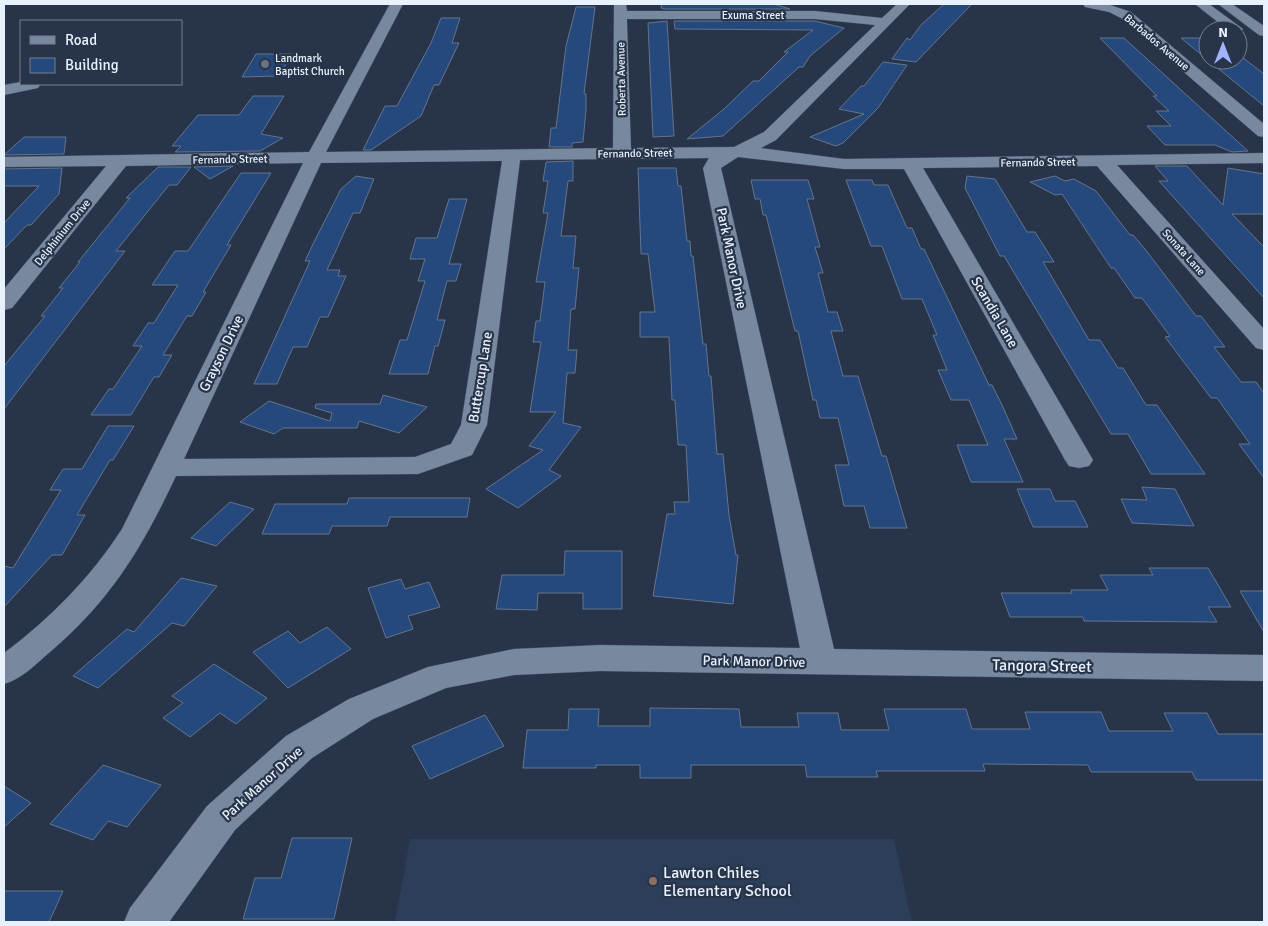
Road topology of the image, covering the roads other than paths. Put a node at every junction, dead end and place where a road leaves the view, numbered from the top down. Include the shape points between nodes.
1 (396, 4) edge
2 (904, 4) edge
3 (1090, 4) edge
4 (1201, 4) edge
5 (1224, 4) edge
6 (620, 9) edge
7 (1224, 20) edge
8 (885, 22) junction
9 (1264, 32) edge
10 (1248, 37) edge
11 (1259, 45) dead end
12 (32, 85) edge
13 (4, 90) edge
14 (1264, 132) edge
15 (738, 152) junction
16 (622, 154) junction
17 (512, 155) junction
18 (314, 158) junction
19 (1264, 158) edge
20 (121, 160) junction
21 (1103, 161) junction
22 (4, 162) edge
23 (911, 164) junction
24 (4, 303) edge
25 (1264, 343) edge
26 (1079, 460) dead end
27 (165, 468) junction
28 (820, 662) junction
29 (1264, 668) edge
30 (4, 671) edge
31 (145, 922) edge

1 - 18 street, Grayson Drive
2 - 8 street, Park Manor Drive
3 - 14 street, Barbados Avenue via 1126,15
4 - 7 street
5 - 9 street
6 - 8 street, Exuma Street via 815,14
6 - 16 street, Roberta Avenue
8 - 15 street, Park Manor Drive via 770,136 756,146
10 - 11 street
12 - 13 street
15 - 16 street, Fernando Street
15 - 23 street, Fernando Street via 780,154 823,163
15 - 28 street, Park Manor Drive via 714,162 712,168
16 - 17 street, Fernando Street
17 - 18 street, Fernando Street
17 - 27 street, Buttercup Lane via 474,425 462,449 418,465
18 - 20 street, Fernando Street
18 - 27 street, Grayson Drive
19 - 21 street, Fernando Street
20 - 22 street, Fernando Street
20 - 24 street, Delphinium Drive
21 - 23 street, Fernando Street
21 - 25 street, Sonata Lane
23 - 26 street, Scandia Lane
27 - 30 street, Grayson Drive via 136,530 108,572 80,604
28 - 29 street, Tangora Street
28 - 31 street, Park Manor Drive via 600,658 514,662 440,676 361,709 299,748 221,818

